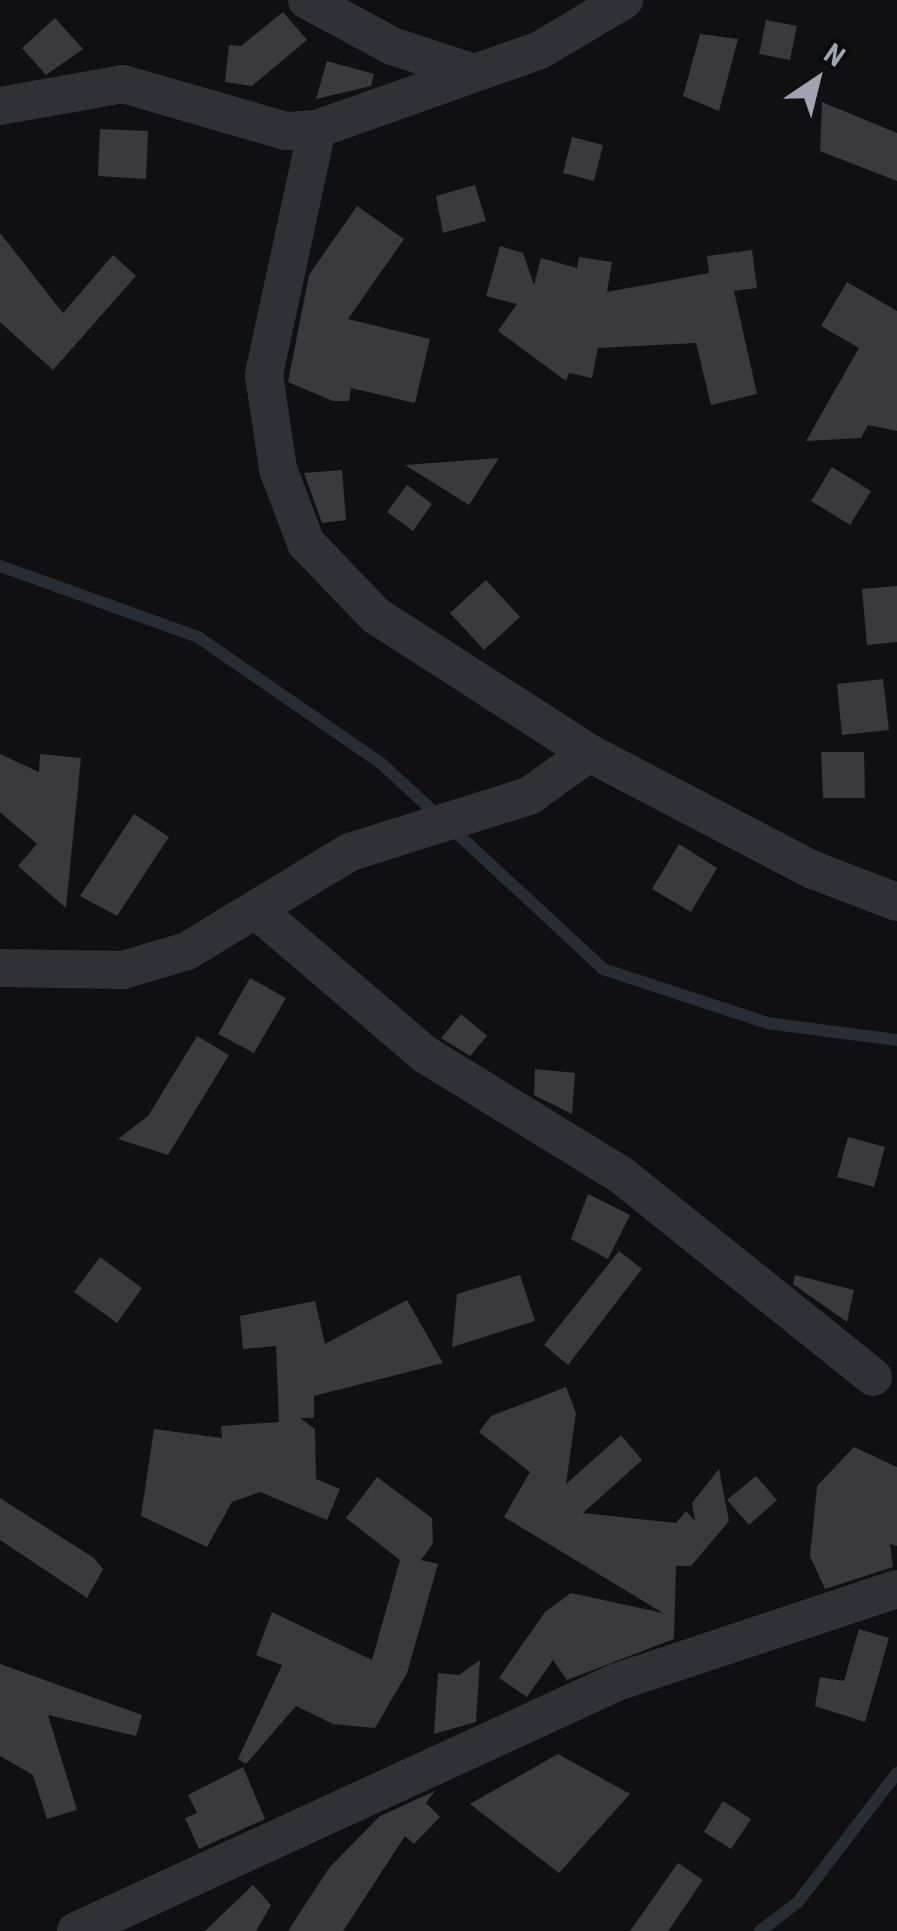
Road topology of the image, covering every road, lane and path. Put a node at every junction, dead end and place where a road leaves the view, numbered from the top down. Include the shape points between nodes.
1 (307, 0) edge
2 (624, 0) edge
3 (464, 70) junction
4 (0, 106) edge
5 (317, 129) junction
6 (590, 753) junction
7 (897, 902) edge
8 (256, 910) junction
9 (0, 968) edge
10 (872, 1378) dead end
11 (897, 1589) edge
12 (76, 1931) edge

1 - 3 street via 392,46
2 - 3 street via 540,50
3 - 5 street
4 - 5 street via 123,84 272,127
5 - 6 street via 264,375 278,468 306,544 374,614
6 - 7 street via 813,870
6 - 8 street via 529,796 350,852
8 - 9 street via 187,951 123,970
8 - 10 street via 426,1055 620,1175
11 - 12 street via 617,1682

